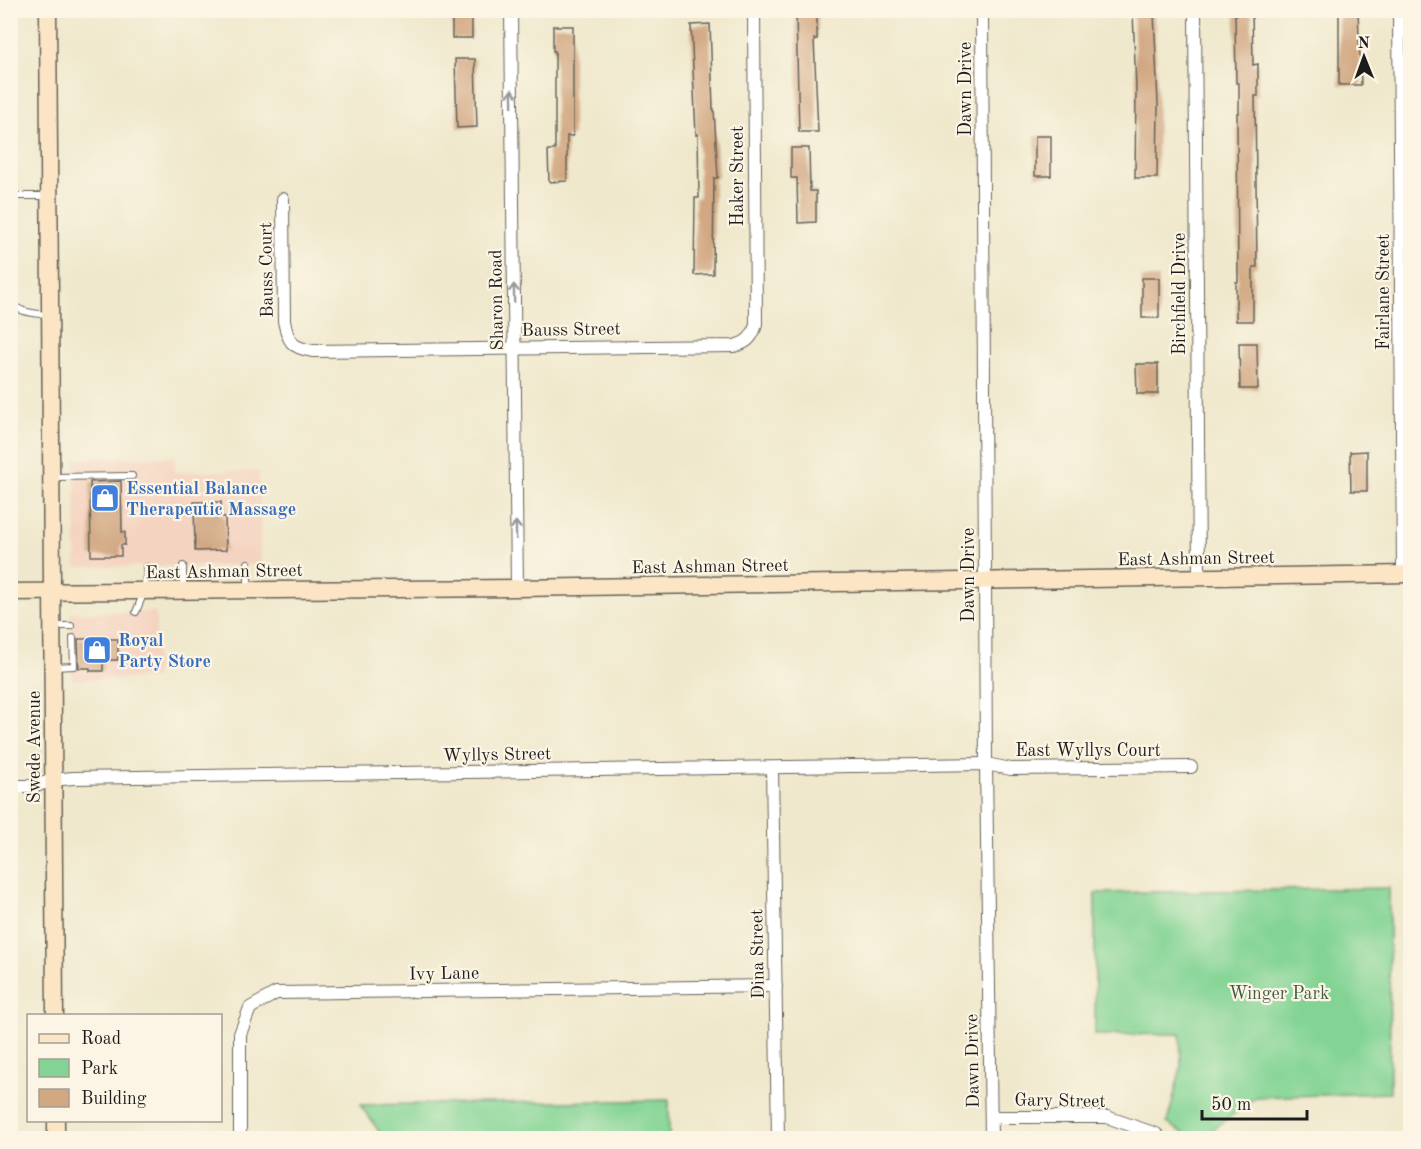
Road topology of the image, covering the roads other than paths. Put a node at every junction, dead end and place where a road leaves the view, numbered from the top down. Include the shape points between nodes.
1 (48, 10) edge
2 (511, 10) edge
3 (754, 10) edge
4 (982, 10) edge
5 (1195, 10) edge
6 (1399, 10) edge
7 (10, 196) edge
8 (50, 196) junction
9 (283, 200) dead end
10 (10, 302) edge
11 (51, 315) junction
12 (749, 340) joint
13 (514, 348) junction
14 (356, 351) joint
15 (132, 476) dead end
16 (52, 477) junction
17 (248, 563) dead end
18 (183, 566) dead end
19 (147, 567) dead end
20 (1407, 574) edge
21 (1199, 577) junction
22 (986, 582) junction
23 (517, 588) junction
24 (248, 590) junction
25 (183, 591) junction
26 (10, 592) edge
27 (53, 592) junction
28 (144, 592) junction
29 (136, 612) dead end
30 (53, 626) junction
31 (71, 626) dead end
32 (73, 638) dead end
33 (53, 667) junction
34 (986, 764) junction
35 (1191, 767) dead end
36 (772, 768) junction
37 (53, 780) junction
38 (10, 786) edge
39 (776, 986) junction
40 (55, 1014) edge
41 (991, 1117) junction
42 (56, 1122) edge
43 (56, 1138) edge
44 (240, 1138) edge
45 (778, 1138) edge
46 (991, 1138) edge
47 (1160, 1138) edge

1 - 8 street, Swede Avenue
13 -> 2 street, Sharon Road
3 - 12 street, Haker Street via 756,324
4 - 22 street, Dawn Drive
5 - 21 street, Birchfield Drive
6 - 20 street, Fairlane Street
7 - 8 lane
8 - 11 street, Swede Avenue
9 - 14 street, Bauss Court via 286,335 303,350
10 - 11 lane via 21,311
11 - 16 street, Swede Avenue
12 - 13 street, Bauss Street via 734,346
13 - 14 street, Bauss Street
23 -> 13 street, Sharon Road
15 - 16 lane
16 - 27 street, Swede Avenue
17 - 24 lane
18 - 25 lane
19 - 28 lane
20 - 21 street, East Ashman Street
21 - 22 street, East Ashman Street
22 - 23 street, East Ashman Street
22 - 34 street, Dawn Drive
23 - 24 street, East Ashman Street
24 - 25 street, East Ashman Street
25 - 28 street, East Ashman Street
26 - 27 street, East Ashman Street
27 - 28 street, East Ashman Street
27 - 30 street, Swede Avenue
28 - 29 lane
30 - 31 lane
30 - 33 street, Swede Avenue
32 - 33 lane via 74,666
33 - 37 street, Swede Avenue
34 - 35 street, East Wyllys Court via 1011,769
34 - 36 street, Wyllys Street
34 - 41 street, Dawn Drive
36 - 37 street, Wyllys Street
36 - 39 street, Dina Street
37 - 38 street, Wyllys Street via 35,786
37 - 40 street, Swede Avenue
39 - 44 street, Ivy Lane via 276,993 250,1008 240,1034
39 - 45 street, Dina Street
41 - 46 street, Dawn Drive
41 - 47 street, Gary Street via 1107,1117
42 - 43 street

